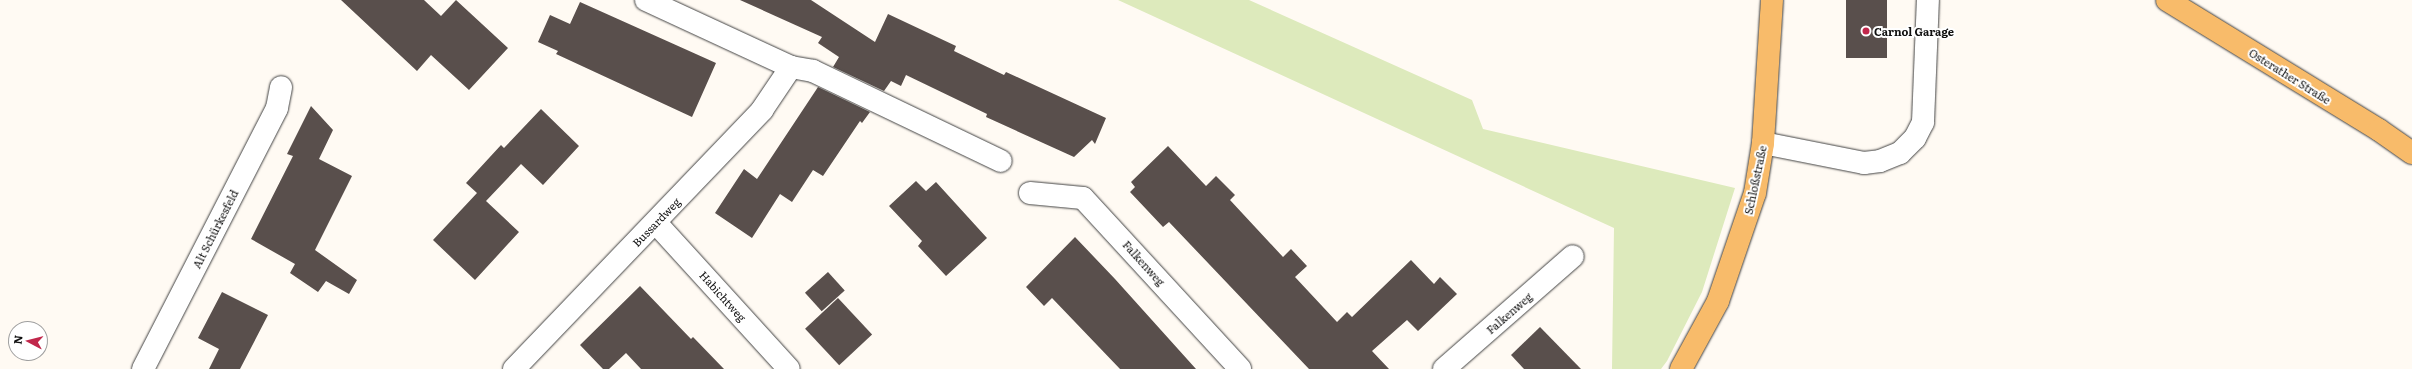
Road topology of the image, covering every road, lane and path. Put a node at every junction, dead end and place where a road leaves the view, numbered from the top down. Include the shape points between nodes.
1 (646, 0) edge
2 (1772, 0) edge
3 (1928, 0) edge
4 (2167, 0) edge
5 (791, 67) junction
6 (281, 87) dead end
7 (1763, 143) junction
8 (2412, 153) edge
9 (1001, 161) dead end
10 (1030, 193) dead end
11 (656, 223) junction
12 (1573, 256) dead end
13 (143, 369) edge
14 (514, 369) edge
15 (789, 369) edge
16 (1240, 369) edge
17 (1444, 369) edge
18 (1681, 369) edge

1 - 5 street
2 - 7 main road, Schloßstraße
3 - 7 street via 1923,122 1915,138 1900,153 1880,161 1864,163 1796,152
4 - 8 main road, Osterather Straße via 2379,130
5 - 9 street via 813,71
5 - 11 street, Bussardweg via 762,110
6 - 13 street, Alt Schürkesfeld via 278,108
7 - 18 main road, Schloßstraße via 1755,193 1737,251 1718,301
10 - 16 street, Falkenweg via 1084,198
11 - 14 street, Bussardweg
11 - 15 street, Habichtweg
12 - 17 street, Falkenweg

